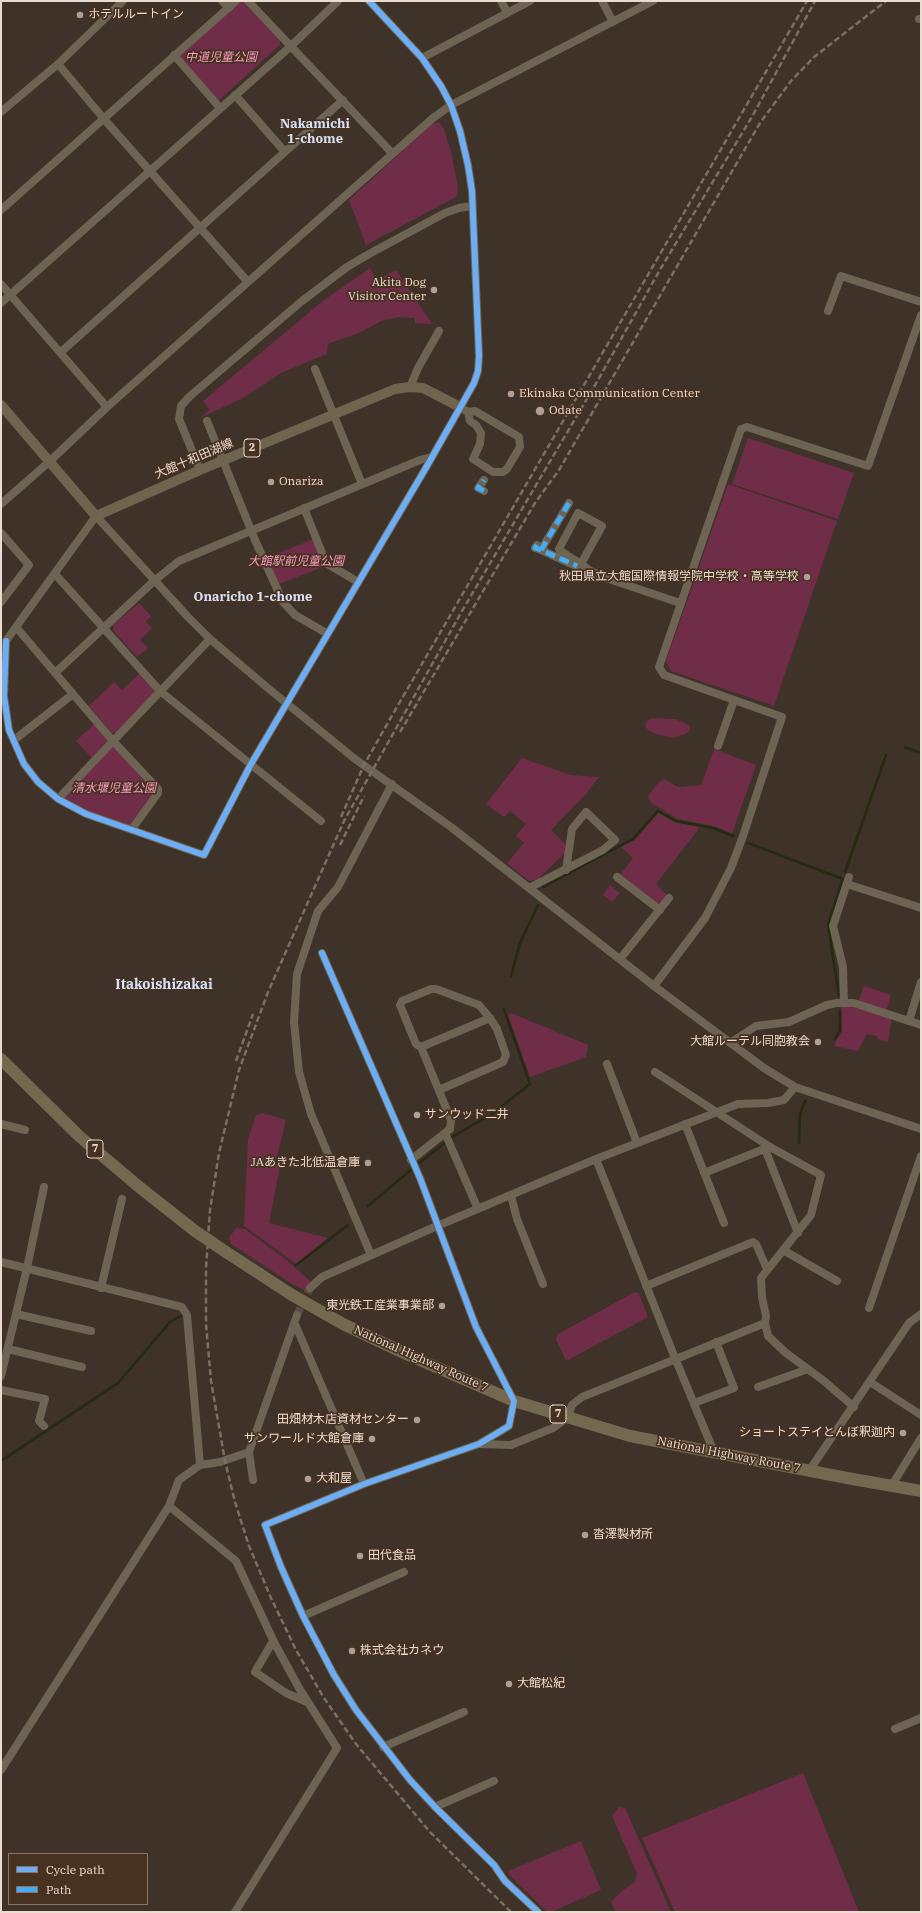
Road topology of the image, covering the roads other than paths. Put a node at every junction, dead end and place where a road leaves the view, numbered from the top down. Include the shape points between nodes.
1 (123, 1) edge
2 (222, 1) edge
3 (236, 1) edge
4 (248, 1) edge
5 (338, 1) edge
6 (370, 1) edge
7 (501, 1) edge
8 (530, 1) edge
9 (602, 1) edge
10 (653, 1) edge
11 (229, 8) junction
12 (507, 12) junction
13 (613, 22) junction
14 (291, 46) junction
15 (174, 55) junction
16 (422, 58) junction
17 (58, 64) junction
18 (235, 95) junction
19 (342, 100) junction
20 (451, 105) junction
21 (220, 108) junction
22 (1, 112) edge
23 (104, 119) junction
24 (285, 152) junction
25 (392, 154) junction
26 (150, 170) junction
27 (472, 206) junction
28 (1, 210) edge
29 (200, 229) junction
30 (248, 282) junction
31 (1, 284) edge
32 (11, 295) junction
33 (921, 302) edge
34 (1, 303) edge
35 (828, 311) dead end
36 (921, 315) edge
37 (439, 331) dead end
38 (61, 352) junction
39 (315, 369) dead end
40 (410, 387) junction
41 (1, 405) edge
42 (107, 407) junction
43 (464, 410) junction
44 (333, 414) junction
45 (207, 422) dead end
46 (431, 457) junction
47 (223, 460) junction
48 (49, 462) junction
49 (200, 470) junction
50 (484, 480) dead end
51 (362, 484) junction
52 (484, 491) dead end
53 (569, 503) dead end
54 (1, 504) edge
55 (304, 508) junction
56 (96, 516) junction
57 (252, 530) junction
58 (1, 533) edge
59 (579, 565) junction
60 (55, 574) junction
61 (154, 581) junction
62 (358, 582) junction
63 (1, 602) edge
64 (680, 603) junction
65 (16, 627) junction
66 (104, 627) junction
67 (328, 634) junction
68 (210, 639) junction
69 (6, 641) junction
70 (1, 648) edge
71 (55, 673) junction
72 (160, 691) junction
73 (73, 694) junction
74 (734, 700) junction
75 (287, 704) junction
76 (14, 740) junction
77 (113, 741) junction
78 (718, 746) dead end
79 (251, 764) junction
80 (392, 784) junction
81 (58, 799) junction
82 (321, 821) dead end
83 (132, 829) junction
84 (566, 870) junction
85 (617, 877) dead end
86 (529, 888) junction
87 (669, 898) dead end
88 (921, 908) edge
89 (660, 910) junction
90 (322, 953) dead end
91 (620, 959) junction
92 (921, 982) edge
93 (654, 986) junction
94 (844, 1003) junction
95 (490, 1018) junction
96 (909, 1021) junction
97 (921, 1025) edge
98 (730, 1043) junction
99 (421, 1047) junction
100 (1, 1059) edge
101 (607, 1064) dead end
102 (655, 1072) dead end
103 (794, 1087) junction
104 (439, 1090) junction
105 (716, 1112) junction
106 (1, 1124) edge
107 (685, 1124) junction
108 (921, 1129) edge
109 (25, 1130) dead end
110 (445, 1133) junction
111 (637, 1143) junction
112 (767, 1148) junction
113 (921, 1156) edge
114 (596, 1159) junction
115 (411, 1160) junction
116 (704, 1173) junction
117 (44, 1187) dead end
118 (511, 1195) junction
119 (122, 1199) dead end
120 (478, 1209) junction
121 (724, 1223) dead end
122 (437, 1226) junction
123 (798, 1232) junction
124 (783, 1250) junction
125 (371, 1255) junction
126 (1, 1262) edge
127 (27, 1268) junction
128 (767, 1269) junction
129 (837, 1281) dead end
130 (543, 1284) dead end
131 (646, 1286) junction
132 (101, 1288) junction
133 (310, 1288) tunnel mouth
134 (869, 1308) dead end
135 (16, 1314) junction
136 (921, 1314) edge
137 (297, 1315) tunnel mouth
138 (764, 1323) junction
139 (295, 1324) junction
140 (91, 1331) dead end
141 (716, 1342) junction
142 (8, 1349) junction
143 (675, 1358) junction
144 (82, 1367) dead end
145 (808, 1369) junction
146 (1, 1376) edge
147 (870, 1382) junction
148 (758, 1387) dead end
149 (1, 1390) edge
150 (514, 1401) junction
151 (694, 1403) junction
152 (854, 1407) junction
153 (921, 1416) edge
154 (568, 1417) junction
155 (44, 1426) dead end
156 (921, 1438) edge
157 (479, 1444) junction
158 (249, 1452) junction
159 (714, 1452) junction
160 (200, 1465) junction
161 (809, 1471) junction
162 (253, 1480) dead end
163 (364, 1484) junction
164 (892, 1485) junction
165 (921, 1491) edge
166 (169, 1506) junction
167 (404, 1572) dead end
168 (303, 1616) junction
169 (273, 1641) junction
170 (308, 1702) junction
171 (464, 1712) dead end
172 (921, 1718) edge
173 (895, 1729) dead end
174 (383, 1747) junction
175 (1, 1770) edge
176 (494, 1782) dead end
177 (435, 1807) junction
178 (236, 1912) edge
179 (538, 1912) edge

1 - 17 street
2 - 11 street
3 - 11 street
4 - 14 street
5 - 14 street
6 - 16 street
7 - 12 street
8 - 12 street
9 - 13 street
10 - 13 street
11 - 15 street
12 - 16 street
13 - 20 street
14 - 18 street
14 - 19 street
15 - 21 street
15 - 23 street
16 - 20 street
17 - 22 street
17 - 23 street
18 - 21 street
18 - 24 street
19 - 24 street
19 - 25 street
20 - 25 street
20 - 27 street via 468,165
21 - 26 street
23 - 26 street
23 - 28 street
24 - 29 street
25 - 30 street
26 - 29 street
26 - 32 street
27 - 43 street via 479,364 477,377
27 - 49 street via 446,213 347,267 302,301 189,397 181,406 179,419
29 - 30 street
29 - 38 street
30 - 42 street
31 - 32 street
32 - 34 street
32 - 38 street
33 - 35 street via 841,276
36 - 64 street via 868,466 747,427 741,429
37 - 40 street
38 - 42 street
39 - 44 street
40 - 43 main road, 大館十和田湖線 / 2 via 429,391
40 - 44 main road, 大館十和田湖線 / 2 via 387,392
41 - 48 main road
42 - 48 street
43 - 43 street via 475,411 519,437 520,446 503,472 493,472 473,459 480,444 481,433
43 - 46 street
44 - 47 main road, 大館十和田湖線 / 2
44 - 51 street
45 - 47 street
46 - 51 street
46 - 62 street
47 - 49 main road, 大館十和田湖線 / 2
47 - 57 street
48 - 54 street
48 - 56 main road
49 - 56 main road, 大館十和田湖線 / 2
50 - 52 street via 478,488
51 - 55 street
53 - 59 street via 539,548
55 - 57 street
55 - 62 street via 326,563
56 - 60 street
56 - 61 street
57 - 61 street via 179,561
57 - 67 street via 287,608
58 - 63 street via 29,565
59 - 59 street via 602,526 578,513 559,549
59 - 64 street via 606,578
60 - 65 street
60 - 66 street
61 - 66 street
61 - 68 street
62 - 67 street
64 - 74 street via 659,667 664,675
65 - 69 street
65 - 71 street
66 - 71 street
66 - 72 street
67 - 75 street
68 - 72 street
68 - 75 street
69 - 70 street
69 - 76 street via 4,696 9,730
71 - 73 street
72 - 77 street
72 - 79 street
73 - 76 street
73 - 77 street
74 - 78 street
74 - 93 street via 782,717 731,868 705,918
75 - 79 street
75 - 80 street via 355,759
76 - 81 street via 24,764
77 - 81 street
77 - 83 street via 158,789 158,793
79 - 82 street
79 - 83 street via 204,855
80 - 86 street
80 - 125 street via 338,887 318,911 297,974 294,1022 300,1072 311,1114
81 - 83 street via 86,814
84 - 84 street via 603,850 615,840 586,812 572,829
84 - 86 street
85 - 89 street
86 - 91 street
87 - 89 street
88 - 94 street via 848,880 833,926 843,966
89 - 91 street
90 - 115 street
91 - 93 street
92 - 96 street
93 - 98 street
94 - 96 street via 854,1003
94 - 98 street via 827,1005 789,1022 756,1026
95 - 99 street
95 - 99 street via 479,1005 430,989 402,1001 400,1005 416,1044
95 - 104 street via 506,1055 503,1062
96 - 97 street
98 - 103 street
99 - 104 street
100 - 150 highway, National Highway Route 7 / 7, bridge via 79,1136 195,1231 226,1252 292,1295 343,1324
101 - 111 street
102 - 105 street
103 - 105 street via 784,1100 738,1104
103 - 108 street
104 - 110 street via 451,1120 450,1129
105 - 107 street
105 - 112 street
106 - 109 street
107 - 111 street
107 - 116 street
110 - 115 street
110 - 120 street
111 - 114 street
112 - 116 street
112 - 123 street
112 - 123 street via 821,1175 811,1215
113 - 134 street
114 - 118 street
114 - 131 street
115 - 122 street
116 - 121 street
117 - 127 street
118 - 120 street
118 - 130 street via 517,1219
119 - 132 street
120 - 122 street
122 - 125 street
122 - 150 street via 476,1327
123 - 124 street
124 - 128 street
124 - 129 street
125 - 133 street via 322,1277
126 - 127 street
127 - 132 street
127 - 135 street
128 - 131 street via 753,1242
128 - 138 street via 761,1278 766,1316
131 - 143 street
132 - 160 street via 182,1307 187,1315
135 - 140 street
135 - 142 street
136 - 147 street via 909,1323
137 - 139 street
138 - 141 street
138 - 145 street via 768,1336
139 - 158 street
139 - 163 street
141 - 143 street
141 - 151 street via 734,1388
142 - 144 street
142 - 146 street
143 - 151 street
143 - 154 street via 582,1397 572,1406
145 - 148 street
145 - 152 street
147 - 152 street
147 - 153 street
149 - 155 street via 45,1399 40,1421
150 - 154 highway, National Highway Route 7 / 7
150 - 157 street via 509,1426
151 - 159 street
152 - 161 street
154 - 157 street via 553,1428 511,1445
154 - 159 highway, National Highway Route 7 / 7 via 630,1436
156 - 164 street
157 - 163 street
158 - 160 street via 220,1462
158 - 162 street
159 - 161 highway, National Highway Route 7 / 7
160 - 166 street via 179,1480
161 - 164 highway, National Highway Route 7 / 7
163 - 168 street via 265,1525
164 - 165 highway, National Highway Route 7 / 7
166 - 169 street via 236,1561
166 - 175 street
167 - 168 street
168 - 174 street via 334,1675
169 - 170 street
169 - 170 street via 255,1672 286,1693
170 - 178 street via 337,1748
171 - 174 street
172 - 173 street
174 - 177 street
176 - 177 street
177 - 179 street

